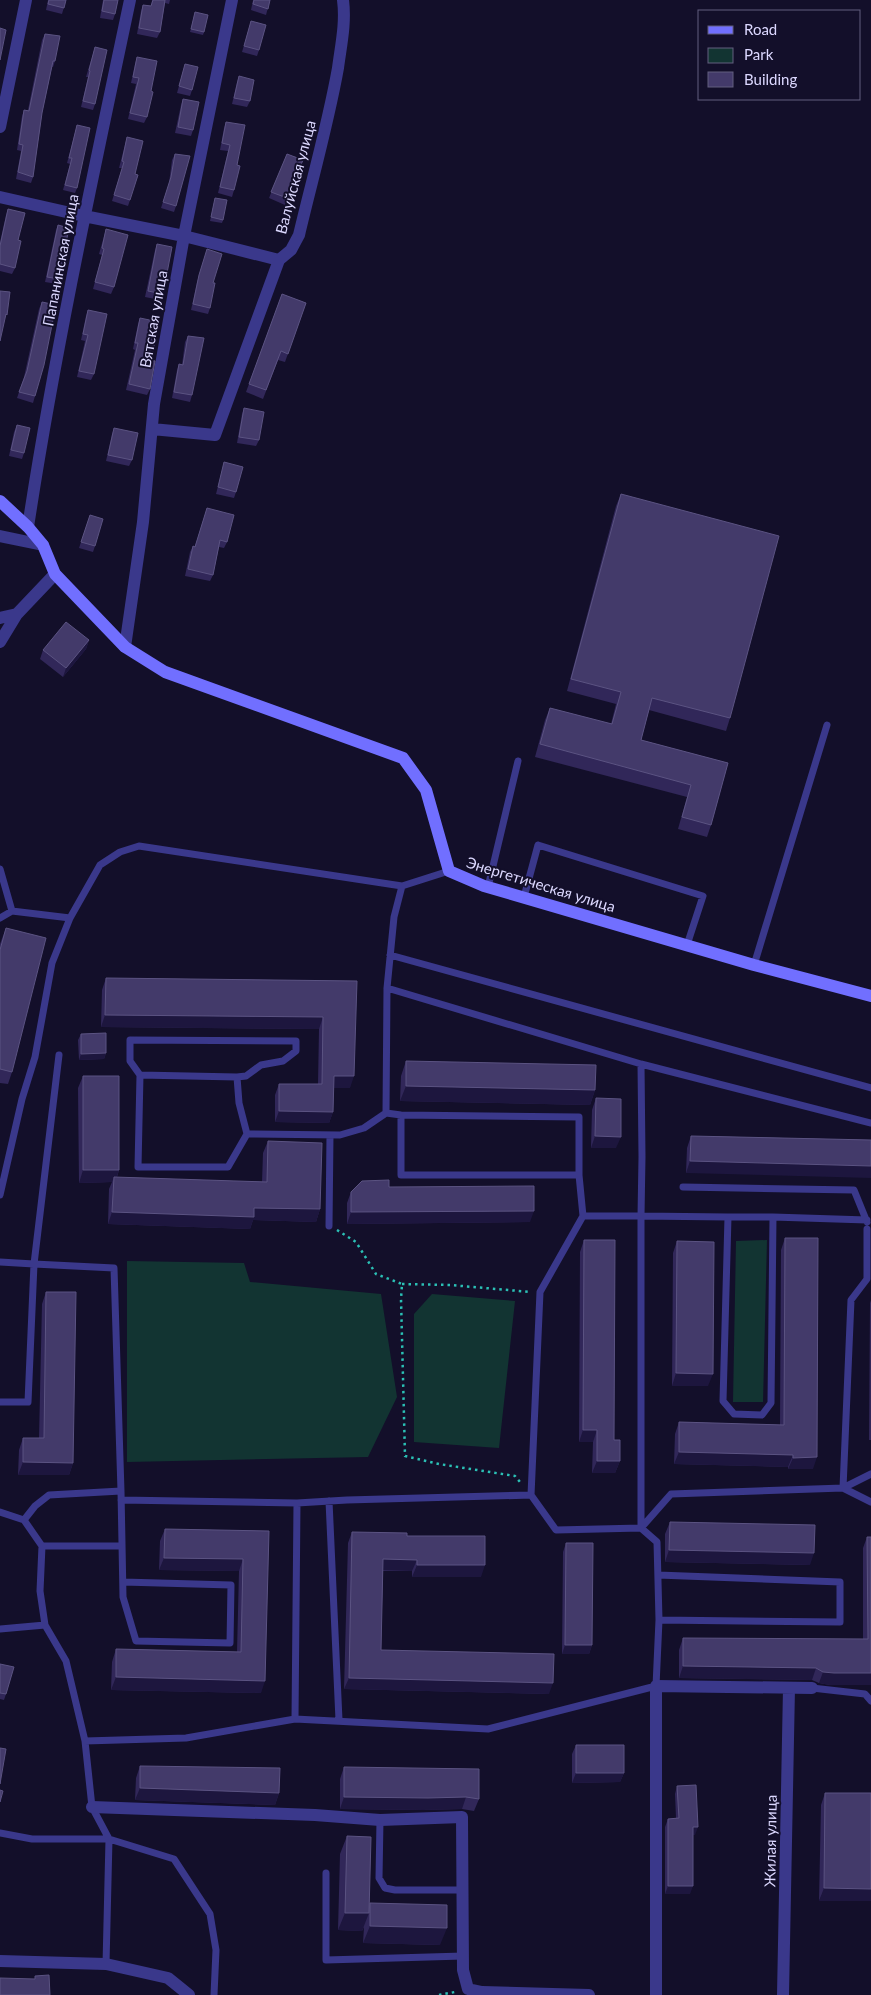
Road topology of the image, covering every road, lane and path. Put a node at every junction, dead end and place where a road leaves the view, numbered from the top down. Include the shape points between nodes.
1 (26, 0) edge
2 (130, 0) edge
3 (232, 0) edge
4 (343, 0) edge
5 (0, 127) edge
6 (0, 197) edge
7 (84, 216) junction
8 (184, 236) junction
9 (279, 260) junction
10 (152, 429) junction
11 (0, 501) edge
12 (28, 527) junction
13 (0, 536) edge
14 (43, 544) junction
15 (55, 574) junction
16 (17, 614) junction
17 (0, 618) edge
18 (0, 642) edge
19 (125, 647) junction
20 (827, 725) dead end
21 (518, 760) dead end
22 (0, 869) edge
23 (449, 871) junction
24 (402, 886) junction
25 (488, 887) junction
26 (524, 897) junction
27 (12, 911) junction
28 (0, 918) edge
29 (70, 918) junction
30 (687, 945) junction
31 (390, 955) junction
32 (754, 965) junction
33 (387, 988) junction
34 (871, 996) edge
35 (59, 1055) dead end
36 (641, 1064) junction
37 (140, 1075) junction
38 (237, 1077) junction
39 (871, 1088) edge
40 (386, 1113) junction
41 (401, 1115) junction
42 (871, 1123) edge
43 (247, 1134) junction
44 (330, 1135) junction
45 (579, 1175) junction
46 (683, 1187) dead end
47 (0, 1195) edge
48 (583, 1216) junction
49 (641, 1216) junction
50 (728, 1217) junction
51 (773, 1217) junction
52 (867, 1220) junction
53 (329, 1226) joint
54 (869, 1229) edge
55 (0, 1262) edge
56 (34, 1264) junction
57 (402, 1284) junction
58 (540, 1292) junction
59 (0, 1402) edge
60 (871, 1474) edge
61 (842, 1488) junction
62 (122, 1491) junction
63 (532, 1495) junction
64 (122, 1500) junction
65 (329, 1501) junction
66 (297, 1502) junction
67 (871, 1502) edge
68 (0, 1512) edge
69 (24, 1520) junction
70 (641, 1528) junction
71 (42, 1546) junction
72 (121, 1546) junction
73 (658, 1575) junction
74 (123, 1582) junction
75 (659, 1620) junction
76 (45, 1625) junction
77 (0, 1629) edge
78 (656, 1686) junction
79 (789, 1688) junction
80 (812, 1688) joint
81 (871, 1701) edge
82 (295, 1719) junction
83 (339, 1720) junction
84 (85, 1741) junction
85 (92, 1807) junction
86 (380, 1820) junction
87 (0, 1833) edge
88 (109, 1839) junction
89 (326, 1873) dead end
90 (462, 1890) junction
91 (463, 1956) junction
92 (0, 1961) edge
93 (106, 1964) junction
94 (188, 1995) edge
95 (214, 1995) edge
96 (588, 1995) edge
97 (656, 1995) edge
98 (783, 1995) edge

1 - 5 street
2 - 7 street, Папанинская улица
3 - 8 street, Вятская улица
4 - 9 street, Валуйская улица via 343,38 332,97 298,235 291,250
6 - 7 street
7 - 8 street
7 - 12 street, Папанинская улица via 42,435
8 - 9 street
8 - 10 street, Вятская улица
9 - 10 street, Валуйская улица via 215,435
10 - 19 street, Вятская улица
11 - 12 street
12 - 14 street
13 - 14 street
14 - 15 street
15 - 16 street
15 - 19 street, Энергетическая улица
16 - 17 street
16 - 18 street
19 - 23 street, Энергетическая улица via 164,672 404,758 426,790
20 - 32 lane
21 - 25 lane
22 - 27 lane
23 - 24 lane
23 - 25 street, Энергетическая улица
24 - 29 lane via 139,846 120,852 100,865
24 - 31 lane via 394,917
25 - 26 street, Энергетическая улица
26 - 30 street, Энергетическая улица
26 - 30 lane via 538,845 703,896
27 - 28 lane
27 - 29 lane
29 - 47 lane via 52,963 35,1057
30 - 32 street, Энергетическая улица
31 - 33 lane
31 - 39 lane
32 - 34 street, Энергетическая улица
33 - 36 lane
33 - 40 lane
35 - 56 lane
36 - 42 lane
36 - 49 lane
37 - 38 lane
37 - 38 lane via 130,1062 130,1040 296,1041 296,1051 283,1062 261,1065 246,1076
37 - 43 lane via 138,1167 228,1167
38 - 43 lane via 238,1103
40 - 41 lane
40 - 44 lane via 364,1128
41 - 45 lane via 579,1117
41 - 45 lane via 401,1175
43 - 44 lane
44 - 53 lane
45 - 48 lane
46 - 52 lane via 854,1190
48 - 49 lane
48 - 58 lane
49 - 50 lane
49 - 70 lane
50 - 51 lane
50 - 51 lane via 723,1401 734,1414 762,1415 771,1403
51 - 52 lane
52 - 54 lane
53 - 57 path via 356,1242 376,1274
54 - 61 lane via 867,1279 851,1300
55 - 56 lane
56 - 59 lane via 28,1402
56 - 62 lane via 114,1268
57 - 58 path
57 - 63 path via 404,1456 515,1476
58 - 63 lane
60 - 61 lane
61 - 67 lane
61 - 70 lane via 671,1494
62 - 64 lane
62 - 69 lane via 49,1495
63 - 65 lane
63 - 70 lane via 556,1530
64 - 66 lane
64 - 72 lane
65 - 66 lane
65 - 83 lane
66 - 82 lane
68 - 69 lane
69 - 71 lane
70 - 73 lane via 657,1542
71 - 72 lane
71 - 76 lane via 40,1591
72 - 74 lane
73 - 75 lane
73 - 75 lane via 840,1582 840,1622
74 - 74 lane via 123,1597 136,1641 230,1643 231,1585
75 - 78 lane
76 - 77 lane
76 - 84 lane via 66,1661
78 - 79 street
78 - 83 lane via 488,1729
78 - 97 street
79 - 80 street
79 - 98 street, Жилая улица
80 - 81 lane via 865,1694
82 - 83 lane
82 - 84 lane via 186,1738
84 - 85 lane
85 - 86 street
85 - 88 lane
86 - 90 lane via 379,1878 384,1888
86 - 90 street via 462,1817
87 - 88 lane via 32,1838
88 - 93 lane
88 - 95 lane via 174,1859 210,1914 216,1950
89 - 91 lane via 326,1960
90 - 91 street
91 - 96 street via 468,1988 482,1992
92 - 93 street
93 - 94 street via 168,1978

